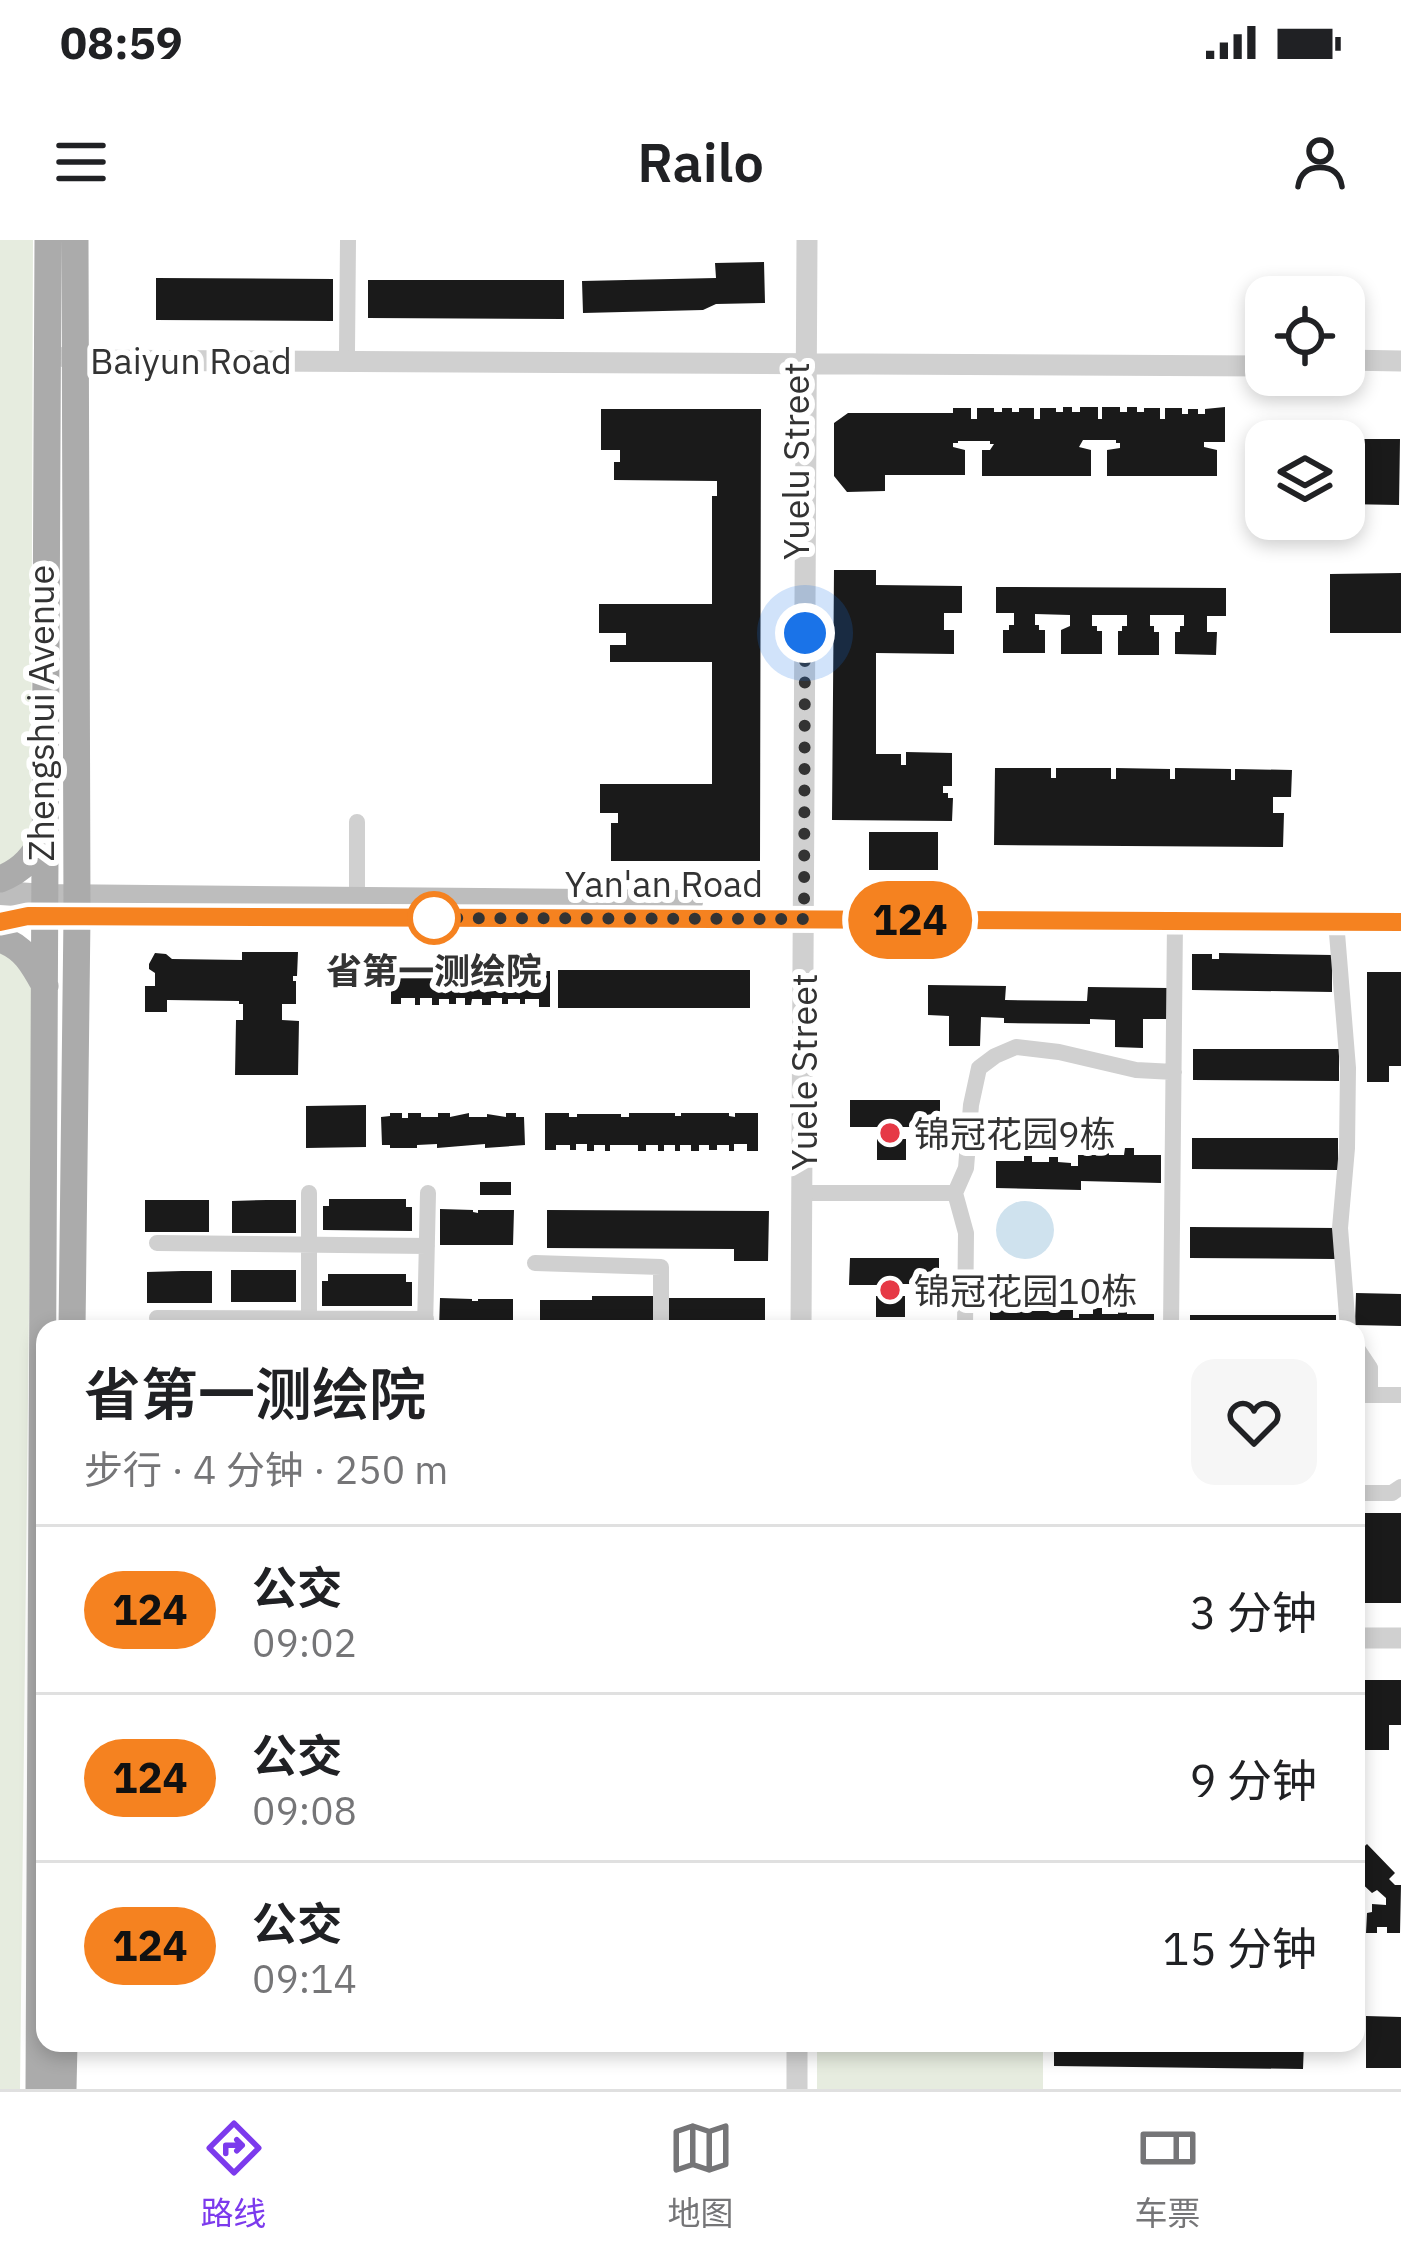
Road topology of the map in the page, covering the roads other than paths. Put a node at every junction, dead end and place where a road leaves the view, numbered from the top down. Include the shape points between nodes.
1 (48, 240) edge
2 (75, 240) edge
3 (348, 240) edge
4 (796, 240) edge
5 (807, 240) edge
6 (347, 352) junction
7 (65, 353) junction
8 (801, 360) junction
9 (1245, 363) edge
10 (1365, 363) edge
11 (1401, 363) edge
12 (357, 822) dead end
13 (46, 835) junction
14 (0, 879) edge
15 (0, 893) edge
16 (357, 899) junction
17 (1401, 905) edge
18 (46, 906) junction
19 (76, 906) junction
20 (798, 911) junction
21 (1175, 921) junction
22 (1336, 921) junction
23 (0, 922) edge
24 (1401, 922) edge
25 (0, 939) edge
26 (45, 987) junction
27 (1174, 1072) junction
28 (309, 1193) dead end
29 (428, 1193) dead end
30 (802, 1193) junction
31 (956, 1193) junction
32 (157, 1243) dead end
33 (309, 1245) junction
34 (427, 1246) junction
35 (535, 1263) dead end
36 (157, 1318) dead end
37 (44, 1320) edge
38 (72, 1320) edge
39 (208, 1320) edge
40 (309, 1320) edge
41 (426, 1320) edge
42 (661, 1320) edge
43 (791, 1320) edge
44 (801, 1320) edge
45 (965, 1320) edge
46 (1171, 1320) edge
47 (1347, 1320) edge
48 (1365, 1395) edge
49 (1401, 1395) edge
50 (1401, 1487) edge
51 (1365, 1493) edge
52 (1365, 1638) edge
53 (1401, 1638) edge
54 (44, 2052) edge
55 (60, 2052) edge
56 (787, 2052) edge
57 (797, 2052) edge
58 (44, 2087) edge
59 (787, 2089) edge
60 (797, 2089) edge

1 - 7 main road, Zhengshui Avenue
2 - 7 main road, Zhengshui Avenue
3 - 6 street
4 - 8 street, Yuelu Street
5 - 8 street, Yuele Street
6 - 7 street, Baiyun Road
6 - 8 street, Baiyun Road
7 - 8 street, Baiyun Road
7 - 13 main road, Zhengshui Avenue
7 - 19 main road, Zhengshui Avenue
8 - 9 street, Baiyun Road
8 - 20 street, Yuele Street
10 - 11 street
12 - 16 street
13 - 14 main road via 31,860
13 - 18 main road, Zhengshui Avenue
15 - 18 main road, Yan'an Road
16 - 19 main road, Yan'an Road
16 - 20 main road, Yan'an Road
17 - 20 main road, Yan'an Road
18 - 19 main road, Yan'an Road
18 - 23 main road, Yan'an Road
18 - 26 main road, Zhengshui Avenue
19 - 20 main road, Yan'an Road
19 - 38 main road, Zhengshui Avenue
20 - 21 main road, Yan'an Road
20 - 30 street, Yuele Street
20 - 43 street
21 - 22 main road, Yan'an Road
21 - 27 street
22 - 24 main road, Yan'an Road
22 - 47 street via 1348,1068 1340,1228
25 - 26 main road via 21,948
26 - 37 main road, Zhengshui Avenue
27 - 31 street via 1016,1048 995,1056 980,1068
27 - 46 street
28 - 33 street
29 - 34 street
30 - 31 street
30 - 44 street, Yuele Street
31 - 45 street via 966,1233
32 - 33 street
33 - 34 street
33 - 40 street
34 - 41 street
35 - 42 street via 661,1267
36 - 39 street
48 - 49 street
50 - 51 street
52 - 53 street
54 - 58 main road, Zhengshui Avenue
55 - 58 main road, Zhengshui Avenue
56 - 59 street
57 - 60 street

